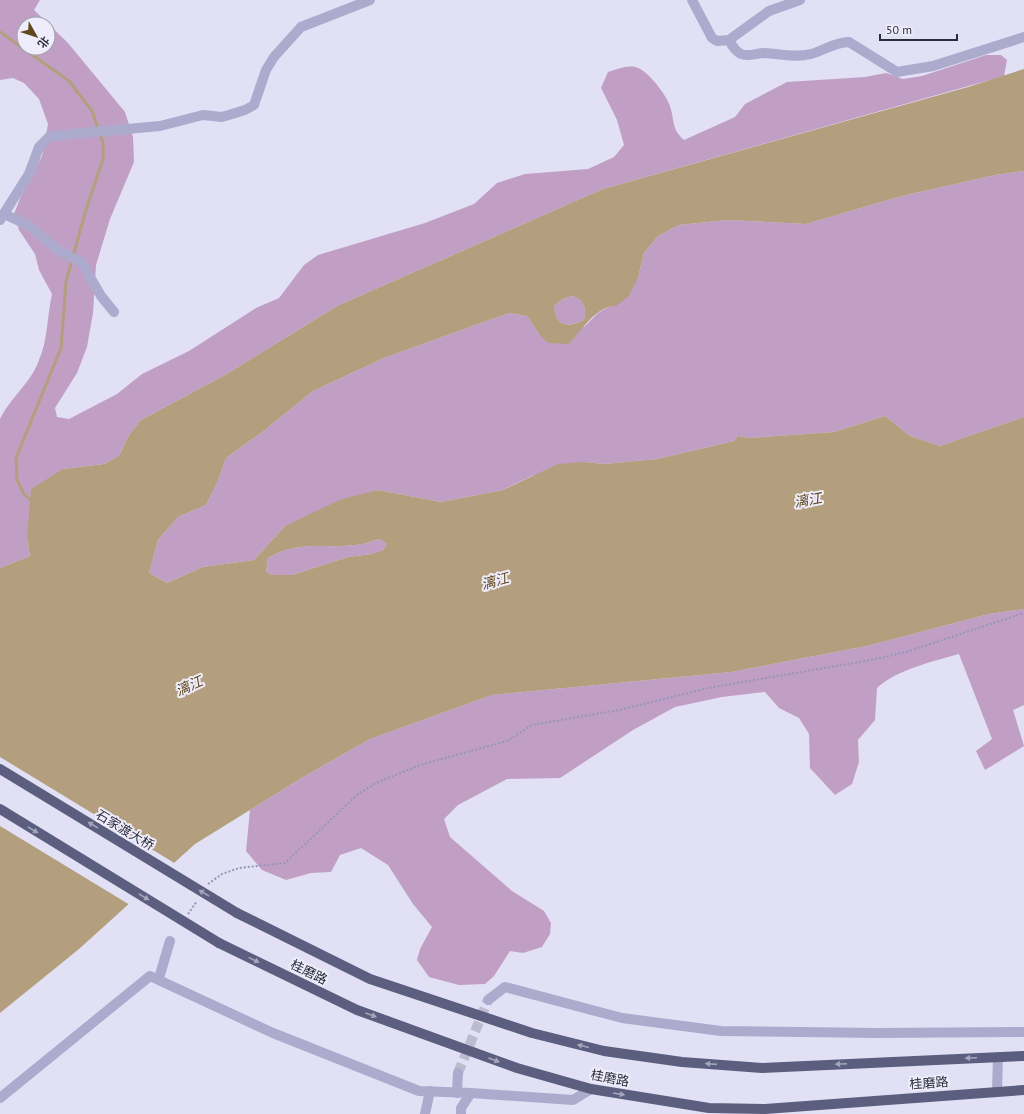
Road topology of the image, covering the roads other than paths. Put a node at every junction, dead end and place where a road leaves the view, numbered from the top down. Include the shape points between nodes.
1 (370, 0) edge
2 (692, 0) edge
3 (800, 0) edge
4 (1024, 37) edge
5 (729, 40) junction
6 (2, 217) edge
7 (114, 312) dead end
8 (0, 769) edge
9 (0, 809) edge
10 (237, 913) joint
11 (170, 941) dead end
12 (159, 978) junction
13 (488, 1000) tunnel mouth
14 (1024, 1032) edge
15 (1024, 1056) edge
16 (998, 1057) junction
17 (458, 1073) tunnel mouth
18 (591, 1089) junction
19 (1024, 1090) edge
20 (430, 1091) junction
21 (997, 1091) junction
22 (457, 1093) junction
23 (471, 1093) junction
24 (0, 1098) edge
25 (425, 1114) edge
26 (462, 1114) edge

1 - 6 street via 301,27 274,57 266,70 254,105 245,110 222,117 203,115 160,126 50,136 39,147 29,174
2 - 5 street via 712,38 717,41
3 - 5 street via 769,11
4 - 5 street via 933,66 897,72 849,42 840,42 810,54 782,56 764,53 745,56 732,47
6 - 7 street via 28,225 58,250 82,263
10 -> 8 main road, 石家渡大桥, bridge
9 -> 18 main road, 桂磨路, bridge via 219,943 357,1010 517,1068
16 -> 10 main road, 桂磨路 via 762,1068 682,1062 604,1051 532,1033 370,979
11 - 12 street
12 - 20 street via 273,1033 419,1091
12 - 24 street via 150,976
13 - 14 street via 505,987 622,1018 721,1031
15 - 16 main road, 桂磨路
16 - 21 street
17 - 22 street
18 -> 21 main road, 桂磨路 via 709,1108 751,1108
18 - 23 street via 573,1100
19 - 21 main road, 桂磨路
20 - 22 street
20 - 25 street
22 - 23 street
23 - 26 street via 461,1108

